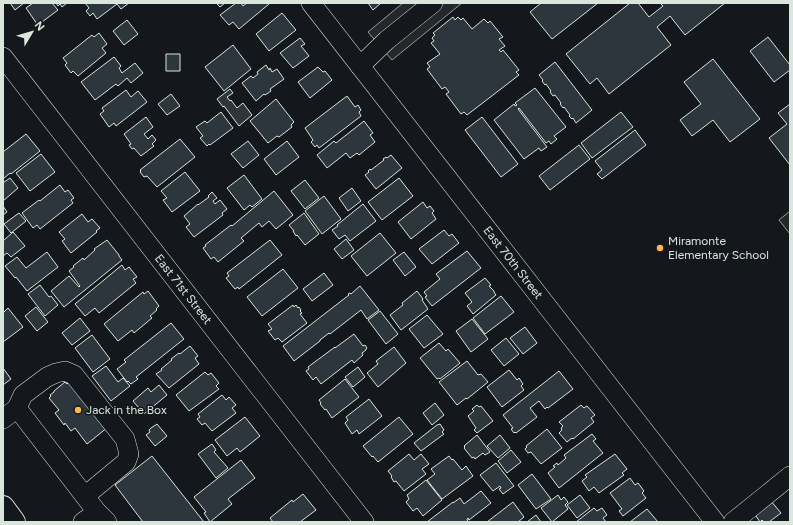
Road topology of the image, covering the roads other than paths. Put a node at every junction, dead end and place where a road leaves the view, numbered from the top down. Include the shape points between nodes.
1 (311, 3) edge
2 (433, 3) edge
3 (3, 57) edge
4 (360, 66) junction
5 (10, 413) edge
6 (790, 476) edge
7 (85, 496) junction
8 (3, 507) edge
9 (96, 519) edge
10 (14, 522) edge
11 (364, 522) edge
12 (715, 522) edge
13 (733, 522) edge

1 - 4 street, East 70th Street
2 - 4 street via 387,40
3 - 11 street, East 71st Street
4 - 12 street, East 70th Street
5 - 7 street
5 - 7 street via 23,395 47,377 65,371 74,375 124,439 129,454 126,462
6 - 13 street
7 - 9 street
8 - 10 main road

